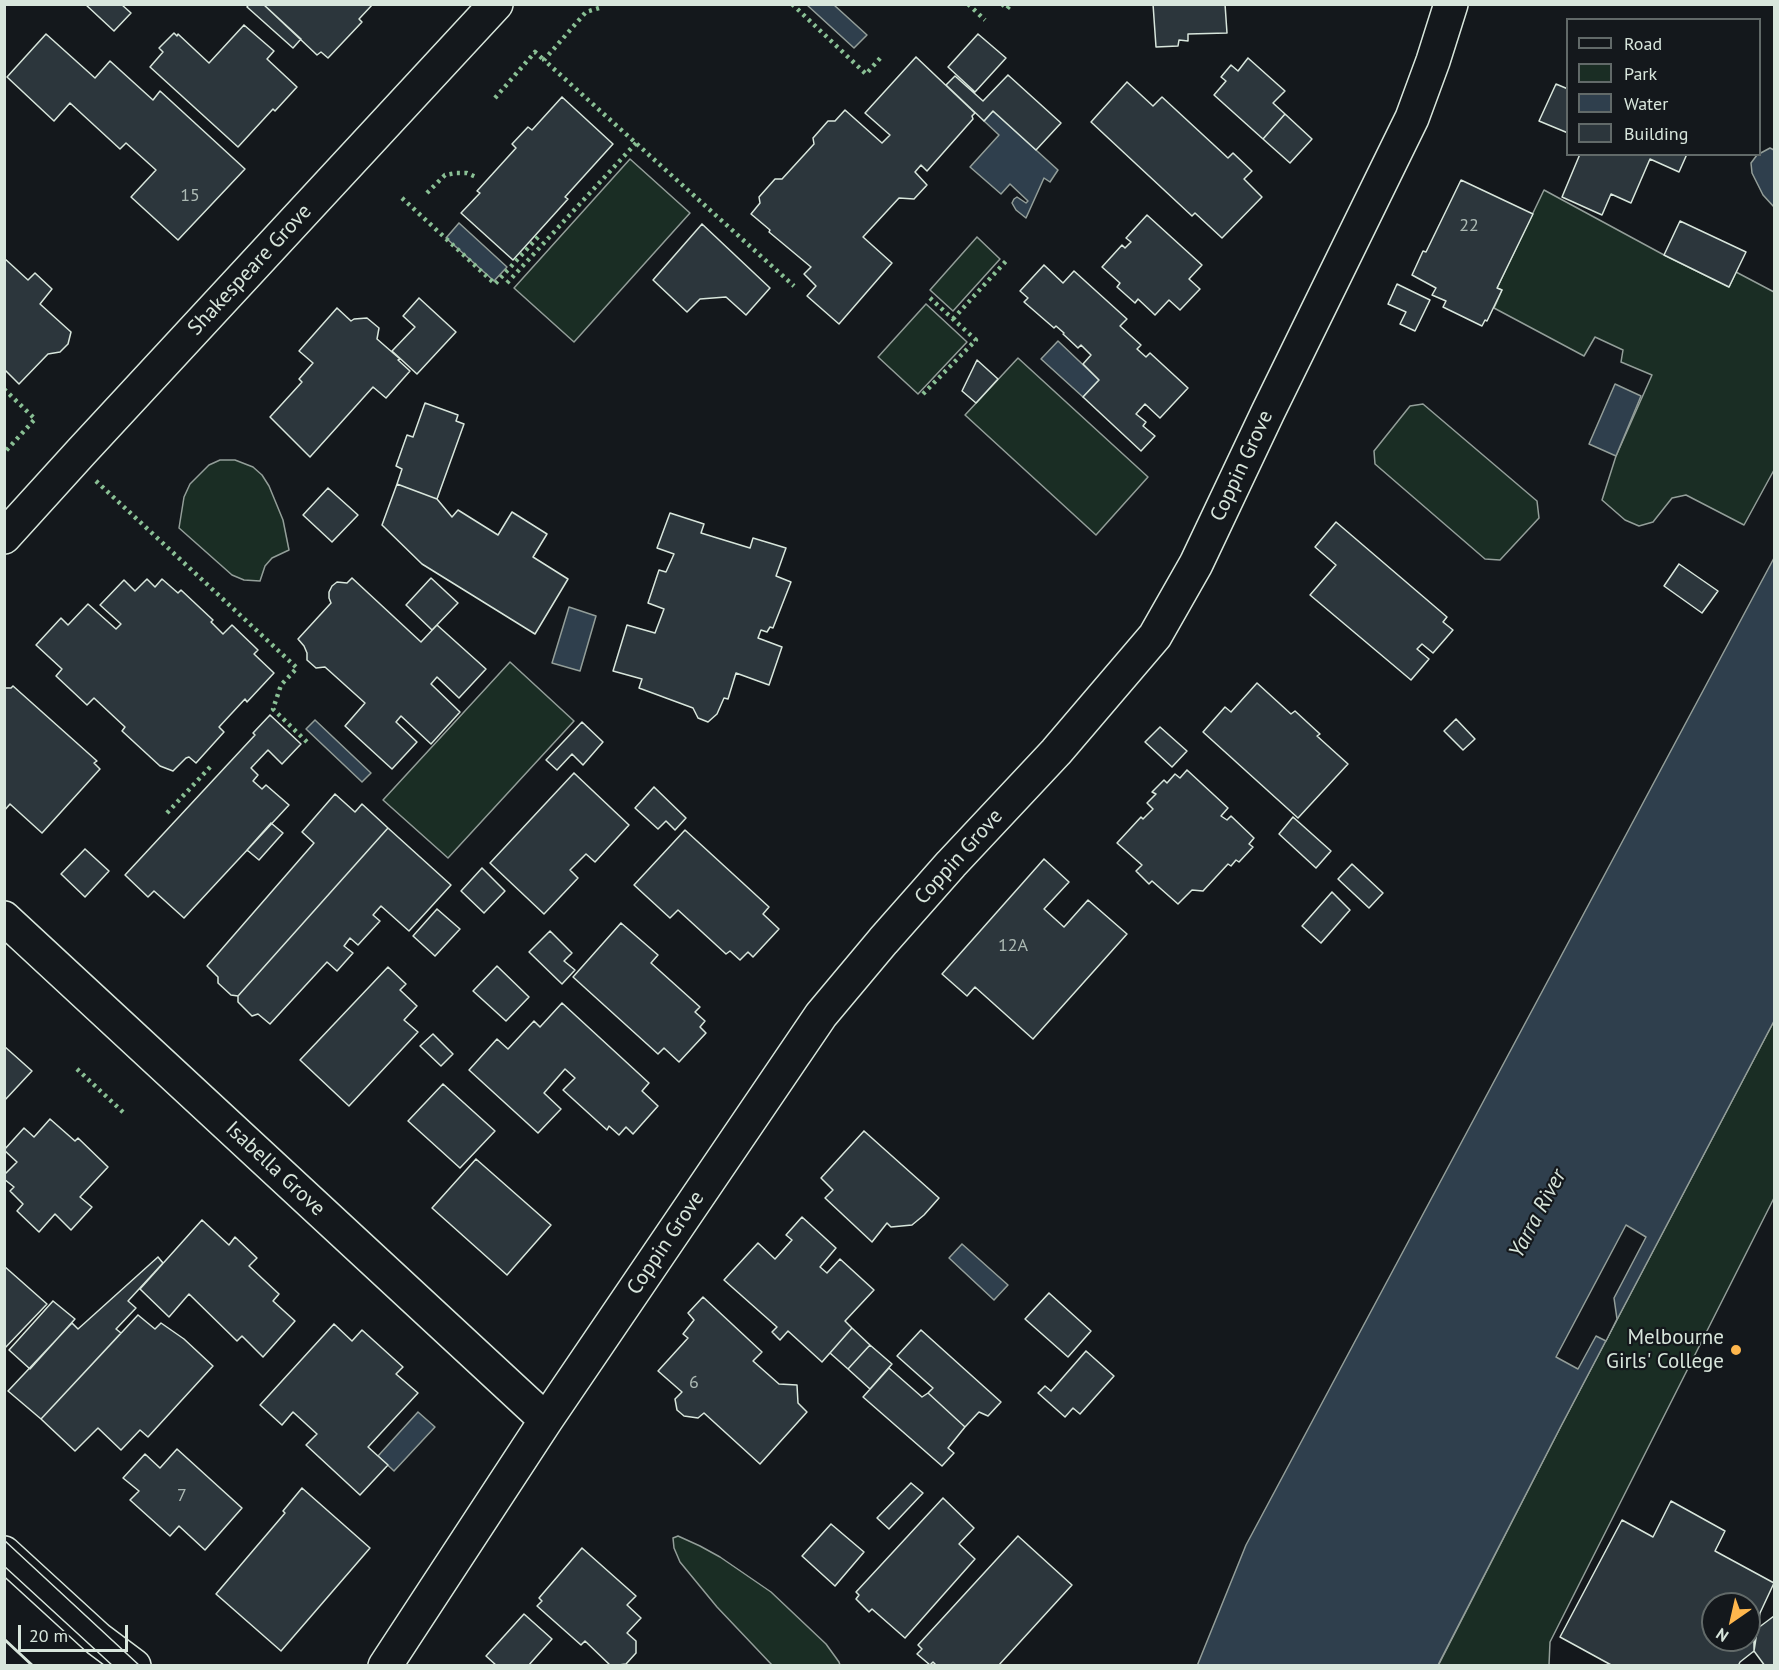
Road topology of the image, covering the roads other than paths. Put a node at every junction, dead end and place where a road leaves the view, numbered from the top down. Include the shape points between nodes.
1 (496, 4) edge
2 (1451, 4) edge
3 (4, 537) edge
4 (4, 918) edge
5 (546, 1420) junction
6 (4, 1553) edge
7 (98, 1639) junction
8 (118, 1665) edge
9 (134, 1665) edge
10 (385, 1665) edge

1 - 3 street, Shakespeare Grove
2 - 5 street, Coppin Grove via 1412,118 1196,564 1155,636 821,1015
4 - 5 street, Isabella Grove
5 - 10 street, Coppin Grove
6 - 7 street
7 - 8 street
7 - 9 street

